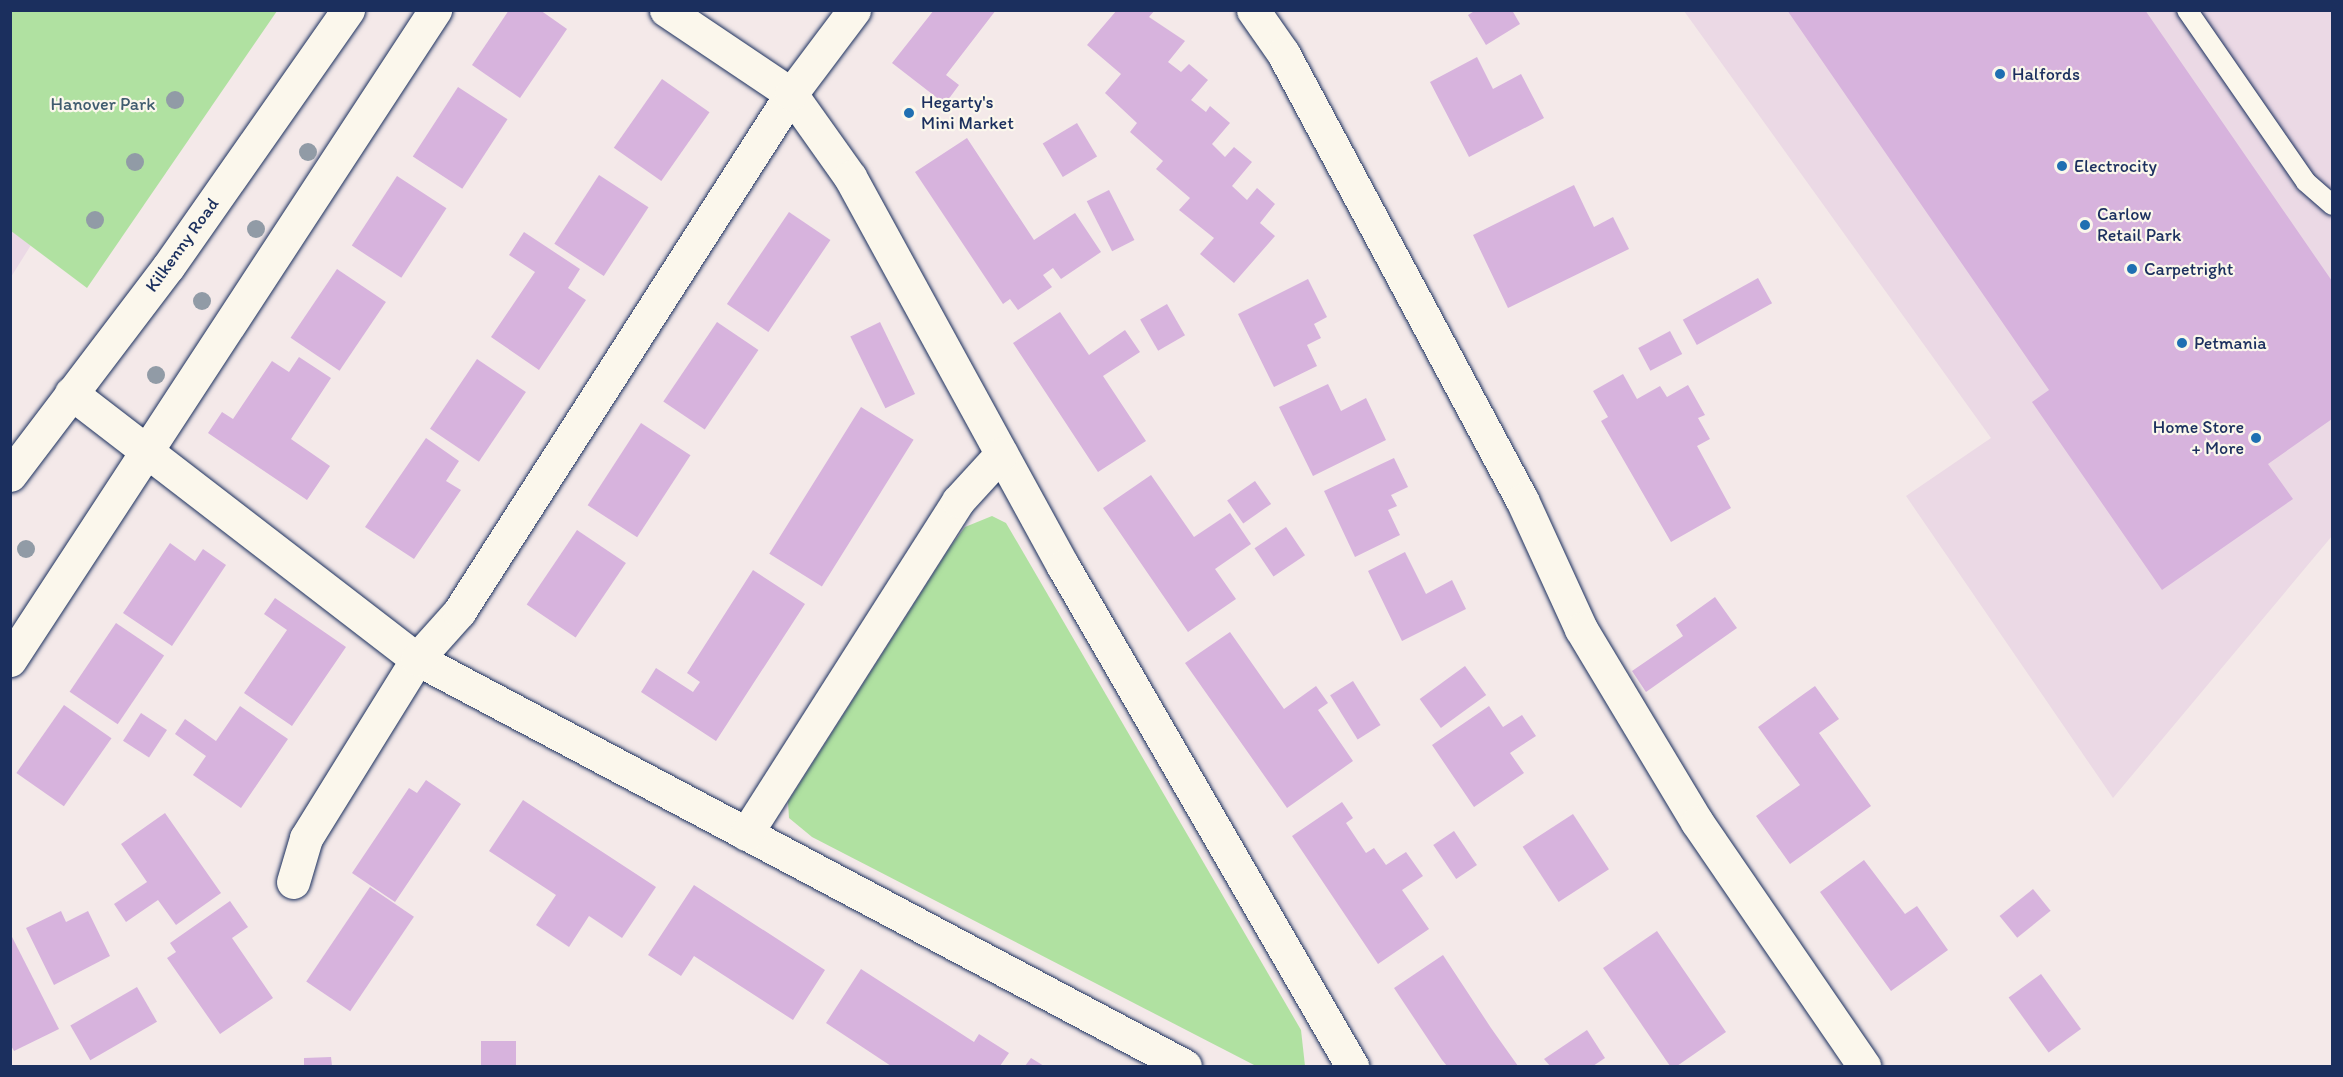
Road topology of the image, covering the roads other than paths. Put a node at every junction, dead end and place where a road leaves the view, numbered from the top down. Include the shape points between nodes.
1 (348, 10) edge
2 (435, 10) edge
3 (666, 10) edge
4 (854, 10) edge
5 (1253, 10) edge
6 (2187, 10) edge
7 (791, 94) junction
8 (2332, 205) edge
9 (71, 393) junction
10 (146, 453) junction
11 (1001, 454) junction
12 (10, 475) edge
13 (417, 659) junction
14 (10, 660) edge
15 (746, 834) junction
16 (293, 882) dead end
17 (1185, 1066) edge
18 (1352, 1066) edge
19 (1863, 1066) edge

1 - 9 street, Kilkenny Road via 168,267
2 - 10 street
3 - 7 street
4 - 7 street
5 - 19 street via 1283,53 1522,500 1581,629 1697,822
6 - 8 lane via 2306,182
7 - 11 street via 850,177
7 - 13 street via 459,612
9 - 10 street
9 - 12 street, Kilkenny Road
10 - 13 street
10 - 14 street
11 - 15 street via 958,501
11 - 18 street
13 - 15 street
13 - 16 street via 306,838
15 - 17 street

